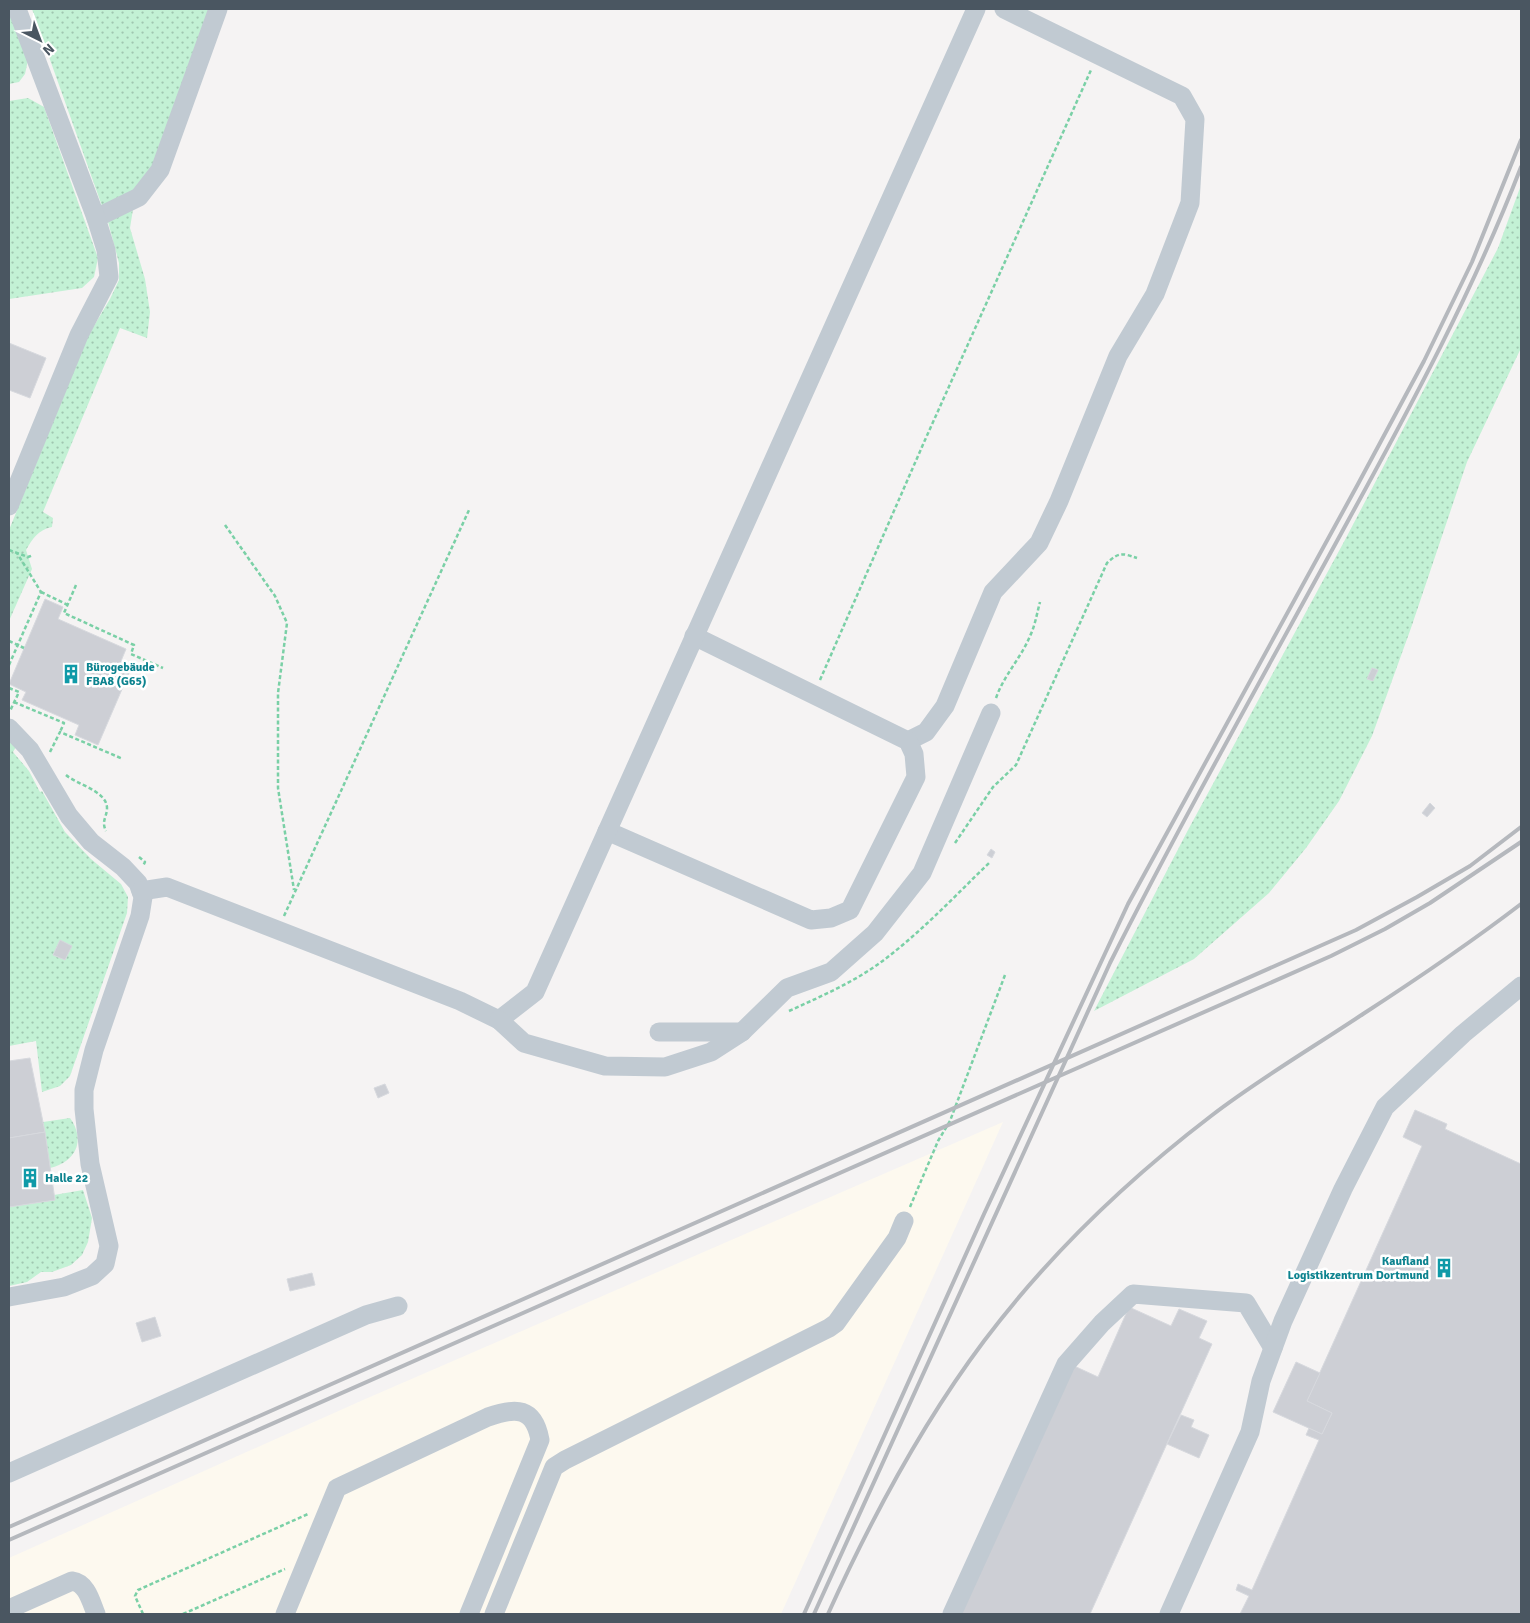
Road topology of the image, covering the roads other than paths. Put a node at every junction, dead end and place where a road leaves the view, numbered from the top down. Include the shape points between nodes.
1 (18, 9) edge
2 (218, 9) edge
3 (976, 9) edge
4 (1004, 9) edge
5 (96, 218) junction
6 (9, 506) edge
7 (694, 636) junction
8 (991, 713) road end
9 (10, 715) edge
10 (908, 741) junction
11 (607, 831) junction
12 (138, 886) junction
13 (1521, 986) edge
14 (499, 1020) junction
15 (659, 1032) dead end
16 (687, 1032) junction
17 (742, 1032) junction
18 (686, 1060) junction
19 (904, 1221) road end
20 (9, 1297) edge
21 (398, 1306) dead end
22 (1273, 1348) junction
23 (9, 1473) edge
24 (38, 1606) edge
25 (9, 1609) edge
26 (96, 1614) edge
27 (285, 1614) edge
28 (469, 1614) edge
29 (494, 1614) edge
30 (952, 1614) edge
31 (1168, 1614) edge

1 - 5 lane
2 - 5 lane via 160,170 139,197
3 - 7 lane
4 - 10 lane via 1182,96 1195,119 1190,203 1156,294 1118,356 1039,543 993,592 945,706 926,732
5 - 6 lane via 106,250 109,277 79,335
7 - 10 lane
7 - 11 lane
8 - 17 lane via 922,873 875,933 831,972 787,988
9 - 12 lane via 30,750 45,757 69,816 91,842 123,867
10 - 11 lane via 914,754 916,777 850,910 831,918 811,920
11 - 14 lane via 535,992
12 - 14 lane via 168,887 460,1001
12 - 20 lane via 143,897 140,916 94,1050 84,1090 90,1164 109,1246 106,1264 92,1276 64,1288
13 - 22 lane via 1462,1034 1385,1107 1342,1189
14 - 18 lane via 524,1043 605,1066 665,1067
15 - 16 lane
16 - 17 lane
16 - 18 lane
17 - 18 lane via 711,1052
19 - 29 lane via 897,1238 836,1323 829,1328 554,1467
21 - 23 lane via 366,1315
22 - 30 lane via 1246,1303 1133,1294 1066,1364
22 - 31 lane via 1261,1381 1250,1432
24 - 25 lane
24 - 26 lane via 72,1581 84,1586
27 - 28 lane via 333,1496 488,1417 507,1410 523,1412 538,1427 540,1440

